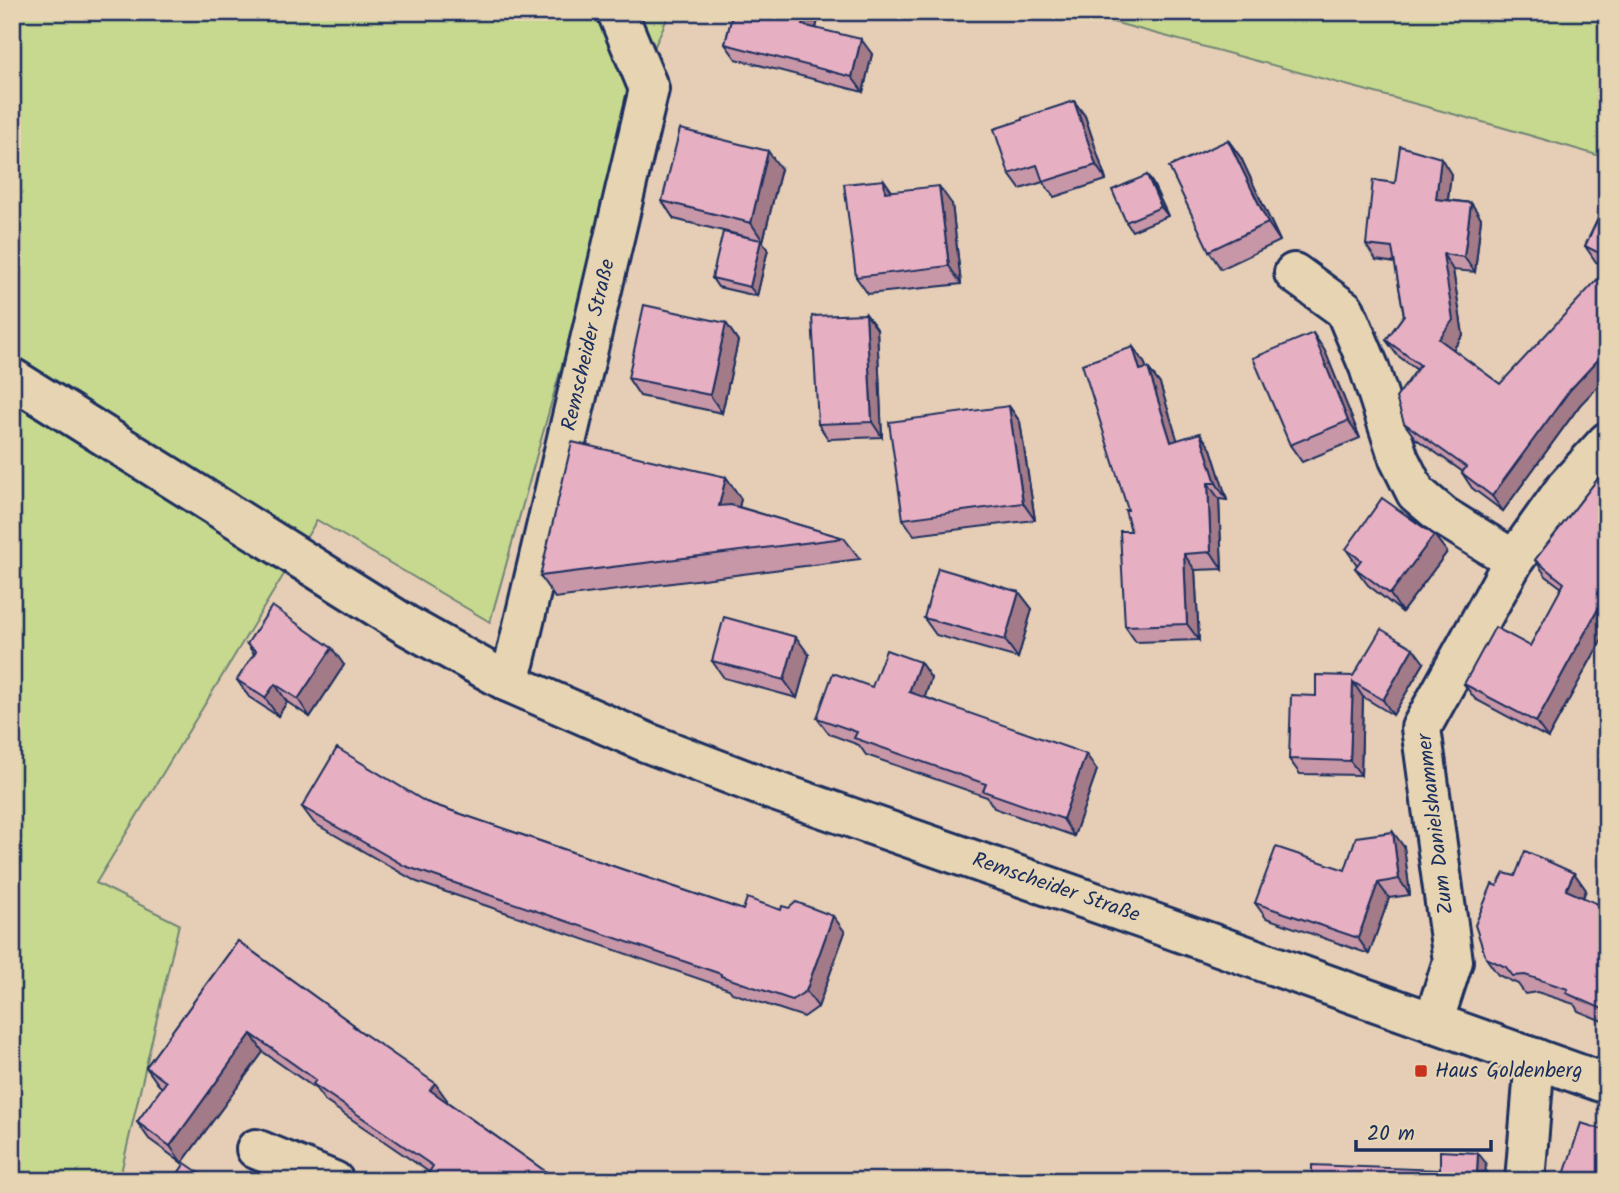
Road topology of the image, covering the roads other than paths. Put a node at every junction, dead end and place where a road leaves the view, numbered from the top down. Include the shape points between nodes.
1 (617, 12) edge
2 (1294, 273) dead end
3 (12, 377) edge
4 (1607, 442) edge
5 (1514, 561) junction
6 (508, 682) junction
7 (1433, 1023) junction
8 (1535, 1058) junction
9 (1607, 1084) edge
10 (256, 1149) dead end
11 (334, 1181) edge
12 (1525, 1181) edge

1 - 6 main road, Remscheider Straße via 649,89
2 - 5 main road via 1345,310 1399,459 1416,493 1443,516
3 - 6 main road, Remscheider Straße via 406,625
4 - 5 main road, Zum Danielshammer via 1566,487
5 - 7 main road, Zum Danielshammer via 1421,728 1453,961
6 - 7 main road, Remscheider Straße via 766,788
7 - 8 main road, Remscheider Straße
8 - 9 main road, Remscheider Straße
8 - 12 main road
10 - 11 main road

